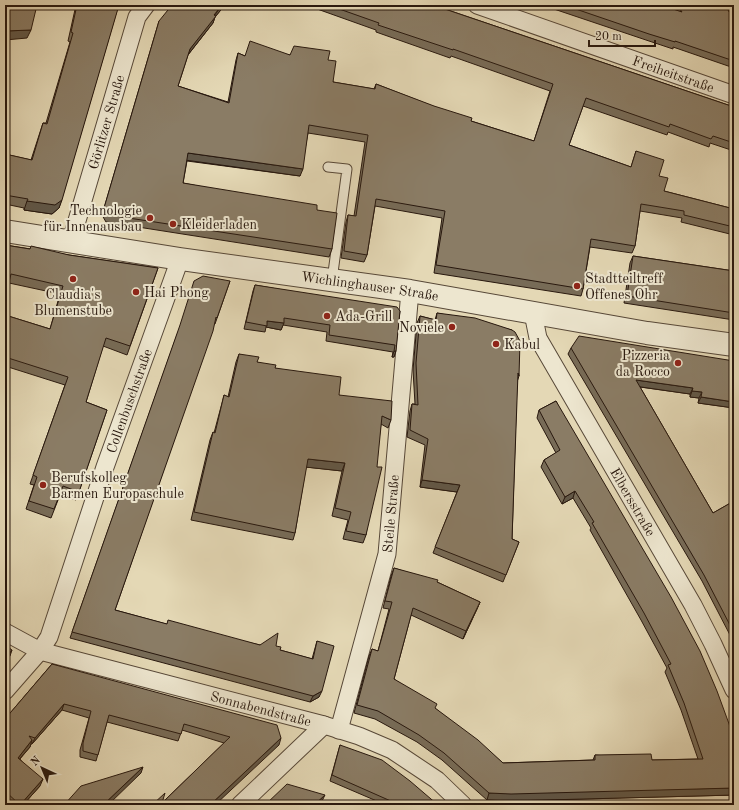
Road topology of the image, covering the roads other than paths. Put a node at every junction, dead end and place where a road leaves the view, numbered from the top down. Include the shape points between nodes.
1 (146, 5) edge
2 (477, 5) edge
3 (734, 95) edge
4 (328, 167) dead end
5 (5, 231) edge
6 (71, 241) junction
7 (180, 259) junction
8 (332, 280) junction
9 (410, 291) junction
10 (533, 313) junction
11 (734, 346) edge
12 (5, 632) edge
13 (40, 650) junction
14 (734, 690) edge
15 (5, 691) edge
16 (332, 728) junction
17 (240, 805) edge
18 (463, 805) edge

1 - 6 street, Görlitzer Straße via 137,17
2 - 3 street, Freiheitstraße
4 - 8 lane via 347,169
5 - 6 street, Wichlinghauser Straße
6 - 7 street, Wichlinghauser Straße
7 - 8 street, Wichlinghauser Straße
7 - 13 street, Collenbuschstraße via 105,467 49,637
8 - 9 street, Wichlinghauser Straße
9 - 10 street, Wichlinghauser Straße
9 - 16 street, Steile Straße via 387,554
10 - 11 street, Wichlinghauser Straße
10 - 14 street, Elbersstraße via 538,338 693,605
12 - 13 street, Sonnabendstraße
13 - 15 street, Collenbuschstraße
13 - 16 street, Sonnabendstraße
16 - 17 street
16 - 18 street, Sonnabendstraße via 392,750 437,780

